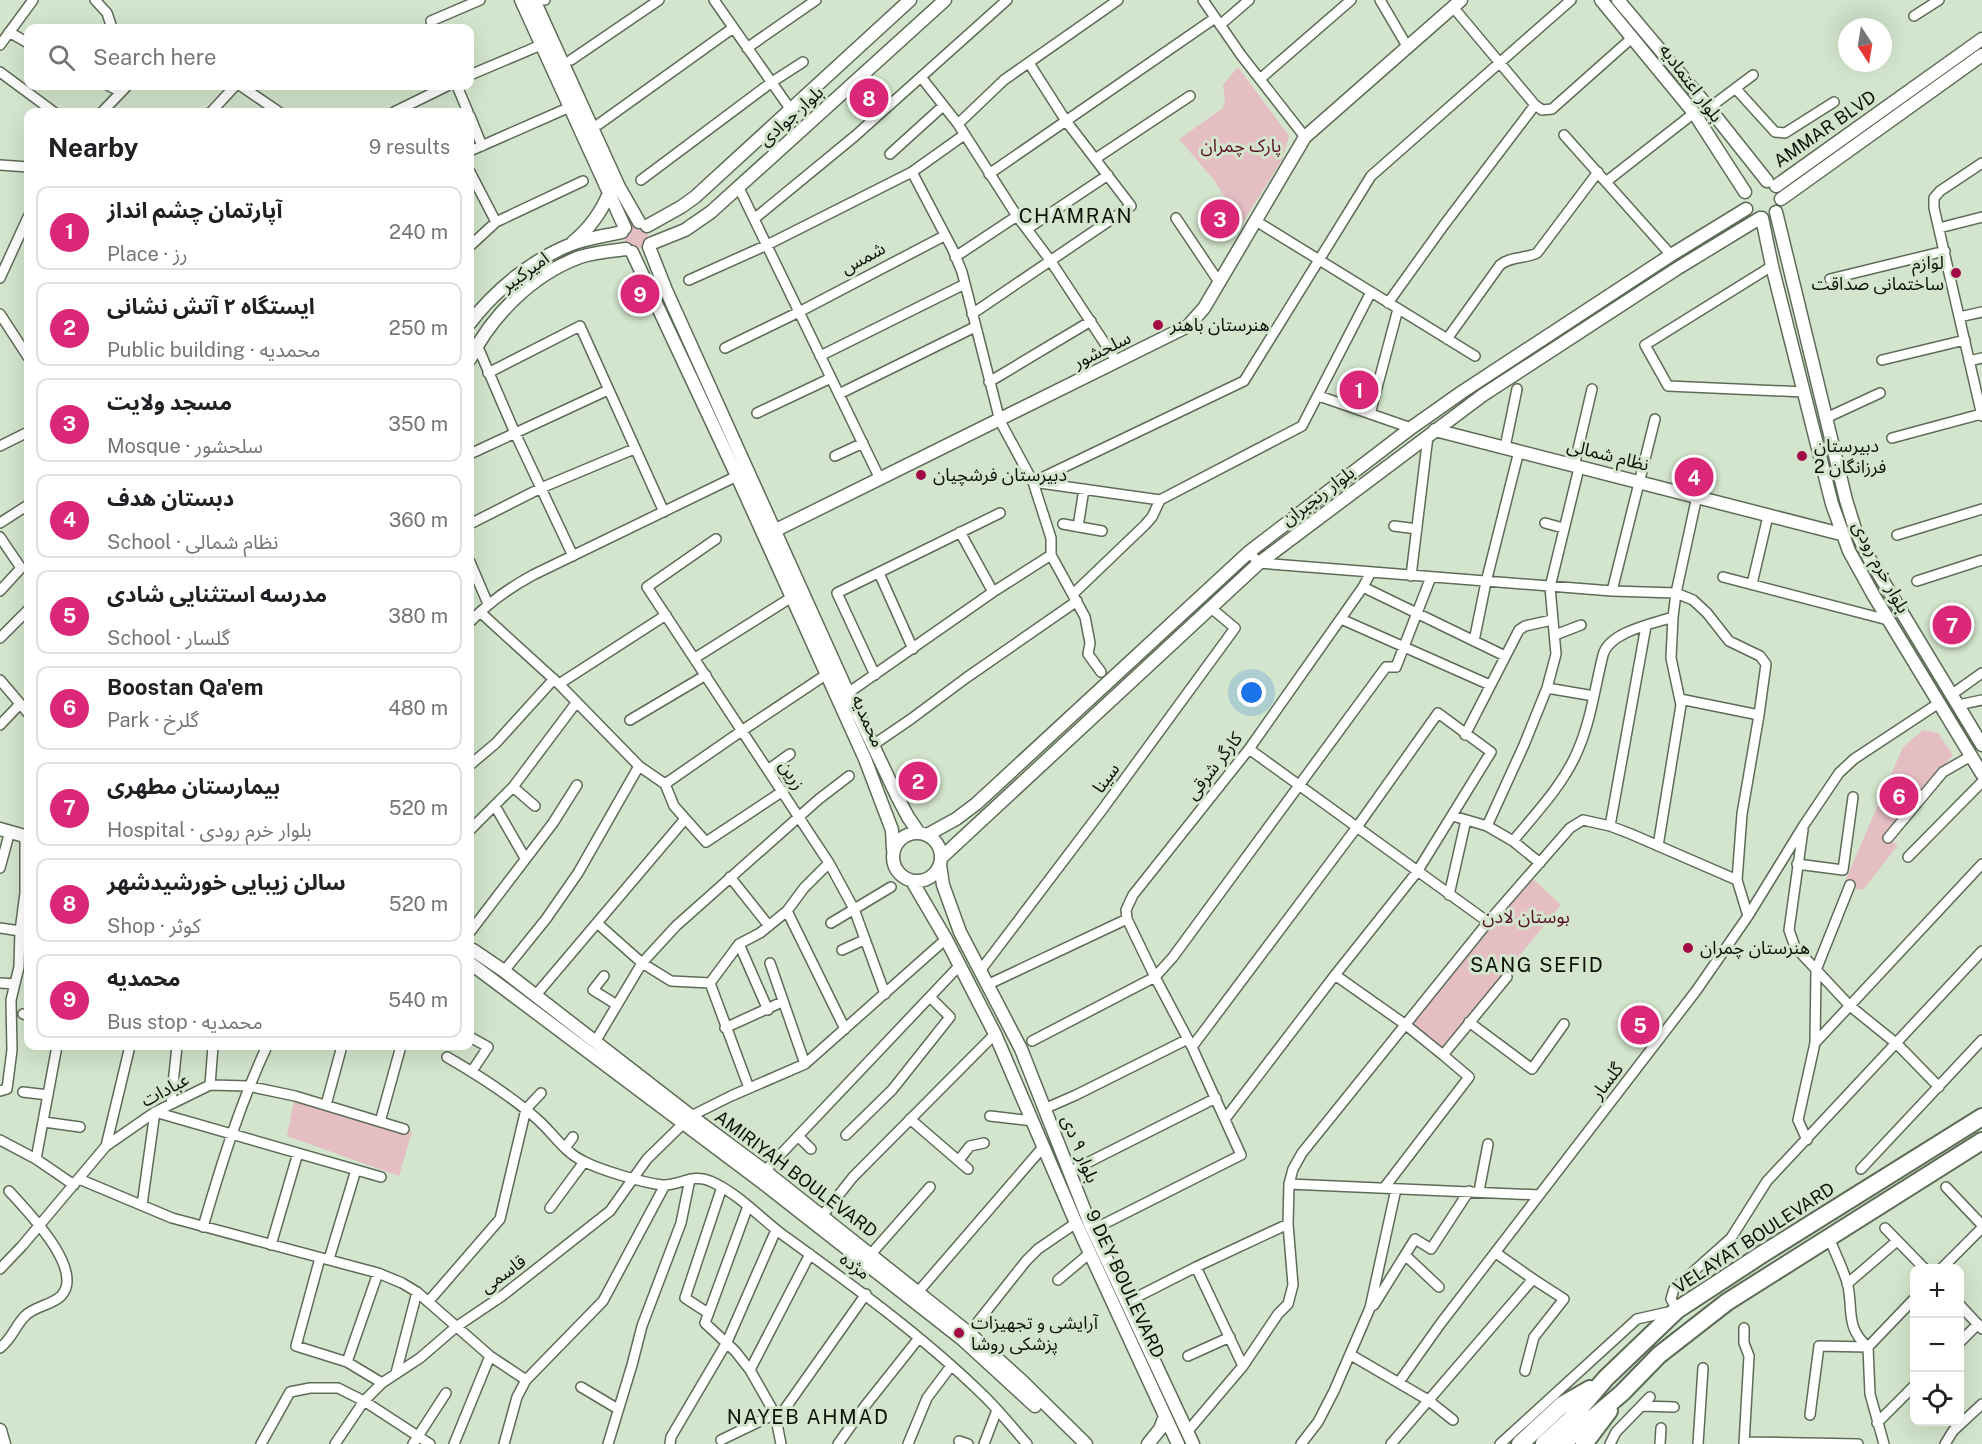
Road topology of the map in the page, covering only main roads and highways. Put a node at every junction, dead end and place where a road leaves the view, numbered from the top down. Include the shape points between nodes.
1 (1982, 1117) edge
2 (1982, 1141) edge
3 (1606, 1378) junction
4 (1577, 1431) edge
5 (1520, 1444) edge
6 (1544, 1444) edge
7 (1562, 1444) edge

1 - 3 highway, VELAYAT BOULEVARD via 1677,1310
2 - 4 highway via 1727,1302 1684,1333
3 - 4 highway, VELAYAT BOULEVARD
3 - 5 highway via 1562,1405
4 - 6 highway
4 - 7 highway

